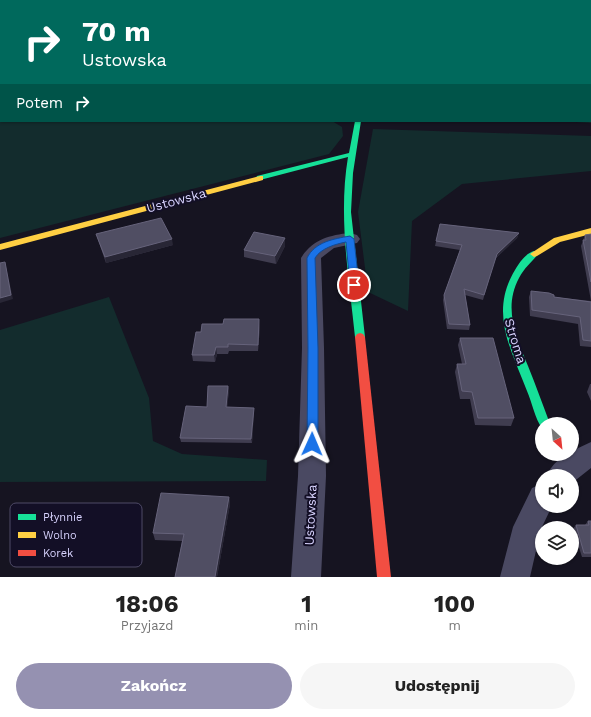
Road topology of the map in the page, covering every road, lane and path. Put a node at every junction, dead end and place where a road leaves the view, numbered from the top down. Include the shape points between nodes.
1 (358, 122) edge
2 (352, 154) junction
3 (591, 231) edge
4 (350, 239) junction
5 (0, 247) edge
6 (542, 417) edge
7 (591, 454) edge
8 (561, 467) edge
9 (535, 511) edge
10 (306, 577) edge
11 (384, 577) edge
12 (515, 577) edge

1 - 2 street
2 - 4 street via 347,202
2 - 5 street, Ustowska
3 - 6 street, Stroma via 564,237 539,248 523,264 510,292 507,318 511,335
4 - 10 street, Ustowska via 325,245 314,252 311,258 312,476
4 - 11 street
7 - 8 street
9 - 12 street via 527,527

